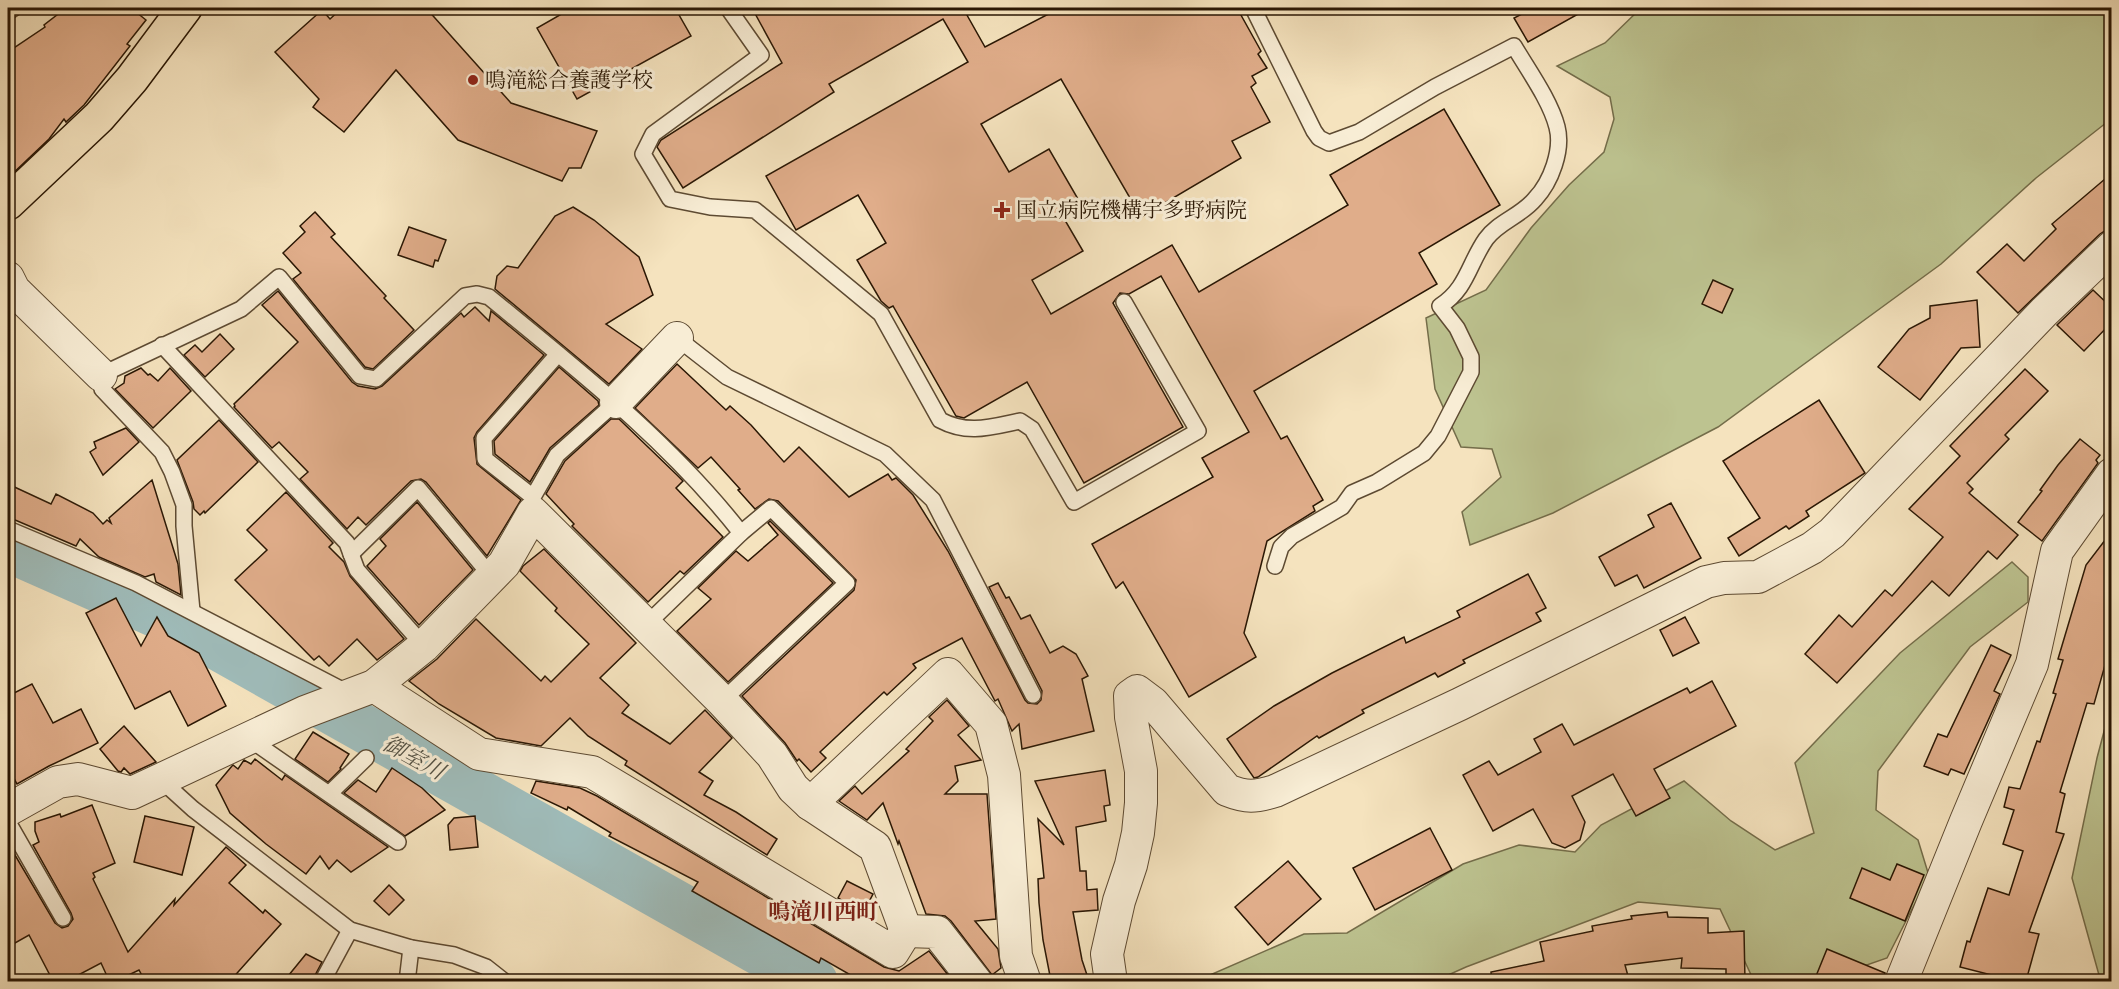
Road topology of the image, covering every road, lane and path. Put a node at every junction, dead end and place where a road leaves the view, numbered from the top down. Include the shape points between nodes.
1 (14, 8) edge
2 (185, 8) edge
3 (728, 8) edge
4 (1253, 8) edge
5 (8, 12) edge
6 (8, 203) edge
7 (2112, 247) edge
8 (8, 278) edge
9 (1124, 302) dead end
10 (677, 338) joint
11 (162, 345) junction
12 (558, 354) junction
13 (101, 375) junction
14 (616, 402) junction
15 (2112, 474) edge
16 (533, 505) junction
17 (8, 529) edge
18 (741, 533) junction
19 (351, 554) junction
20 (1275, 566) dead end
21 (491, 576) junction
22 (192, 611) junction
23 (647, 624) junction
24 (424, 646) junction
25 (356, 692) junction
26 (1033, 695) dead end
27 (722, 701) junction
28 (248, 738) junction
29 (366, 758) dead end
30 (161, 780) junction
31 (330, 793) junction
32 (810, 804) junction
33 (9, 808) edge
34 (398, 842) dead end
35 (63, 918) dead end
36 (350, 930) junction
37 (906, 931) junction
38 (411, 948) junction
39 (322, 981) edge
40 (407, 981) edge
41 (505, 981) edge
42 (976, 981) edge
43 (1025, 981) edge
44 (1111, 981) edge
45 (1901, 981) edge

1 - 5 lane
2 - 6 main road via 99,117
3 - 9 lane via 761,55 653,134 643,154 670,199 755,210 881,314 940,420 956,428 985,428 1020,421 1032,429 1074,502 1198,431
4 - 20 lane via 1319,138 1329,142 1359,132 1514,46 1557,127 1558,147 1549,179 1535,200 1487,238 1460,288 1440,306 1457,328 1470,357 1471,372 1438,436 1424,453 1352,493 1342,507 1292,536 1281,547
7 - 44 street via 2044,312 1832,533 1758,577 1706,582 1429,718 1257,796 1227,790 1153,703 1137,691 1130,696 1141,771 1141,803 1131,865 1107,954
8 - 13 street via 14,290
10 - 14 street
10 - 26 lane via 727,377 885,453 933,500
11 - 12 lane via 241,309 279,277 360,376 376,379 465,296 477,294 489,297
11 - 13 lane
11 - 19 lane via 347,543
12 - 14 lane
12 - 16 lane via 484,438 485,459
13 - 22 lane via 102,389 162,452 172,472 184,506
14 - 16 lane via 557,455
14 - 18 lane via 712,495
15 - 45 street via 2056,551 2032,664
16 - 21 street via 504,564
16 - 23 street
17 - 22 lane
18 - 23 lane
18 - 27 lane via 771,508 847,583
19 - 21 lane via 418,488
19 - 24 lane via 357,570
21 - 24 street
22 - 25 lane
23 - 27 street
24 - 25 street
25 - 28 street
25 - 37 street via 479,754 591,772 893,952
27 - 32 street
28 - 30 street
28 - 31 lane
29 - 31 lane
30 - 33 street via 132,792 78,779 58,782
30 - 36 lane via 193,810
31 - 34 lane
32 - 37 street via 875,847
32 - 43 street via 948,674 991,724 1004,776 1016,956
33 - 35 lane
36 - 38 lane
36 - 39 lane
37 - 42 street via 937,932
38 - 40 lane
38 - 41 lane via 454,955 486,967

